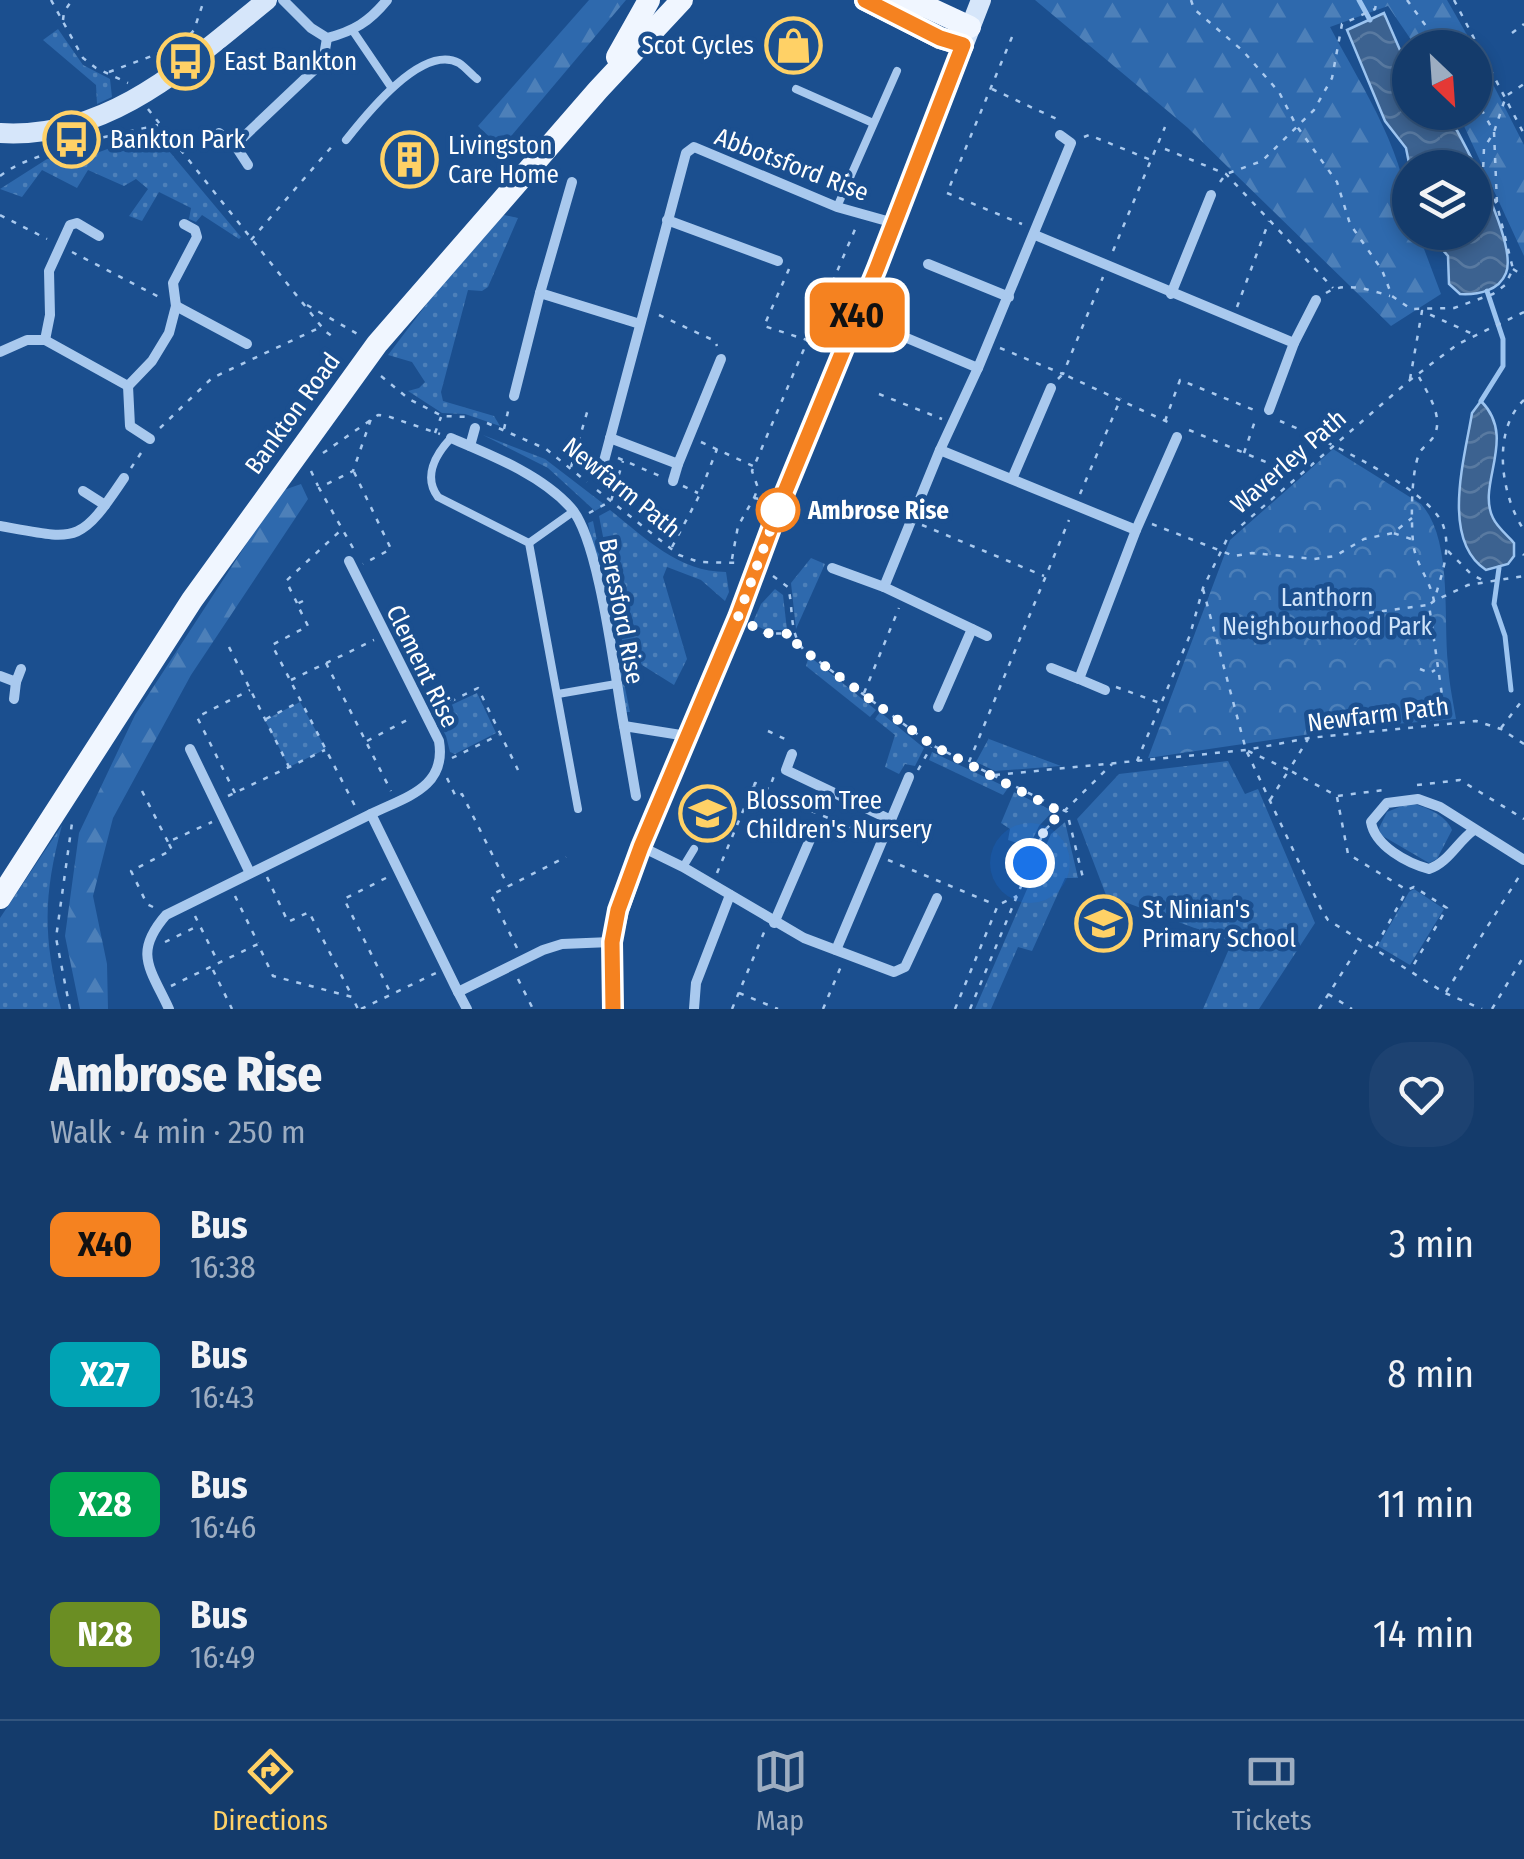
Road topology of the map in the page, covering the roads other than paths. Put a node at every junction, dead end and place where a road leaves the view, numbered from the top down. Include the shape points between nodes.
1 (267, 0) edge
2 (283, 0) edge
3 (387, 0) edge
4 (649, 0) edge
5 (682, 0) edge
6 (699, 0) edge
7 (865, 0) edge
8 (900, 0) edge
9 (981, 0) edge
10 (938, 3) edge
11 (353, 31) junction
12 (966, 36) junction
13 (327, 38) junction
14 (622, 67) junction
15 (897, 70) dead end
16 (477, 79) dead end
17 (390, 88) junction
18 (796, 89) dead end
19 (598, 90) junction
20 (873, 123) junction
21 (0, 133) edge
22 (218, 133) dead end
23 (1060, 135) road end
24 (346, 140) road end
25 (235, 145) junction
26 (248, 164) dead end
27 (572, 182) dead end
28 (1211, 195) road end
29 (837, 206) junction
30 (667, 220) junction
31 (894, 223) junction
32 (184, 224) dead end
33 (1036, 233) junction
34 (99, 236) dead end
35 (778, 261) road end
36 (928, 264) dead end
37 (540, 294) junction
38 (1171, 294) junction
39 (1009, 297) junction
40 (1316, 300) road end
41 (176, 306) junction
42 (856, 317) junction
43 (640, 324) junction
44 (45, 340) junction
45 (247, 344) dead end
46 (1294, 344) junction
47 (0, 352) edge
48 (721, 359) road end
49 (978, 368) junction
50 (128, 386) junction
51 (1051, 388) road end
52 (514, 396) road end
53 (1268, 413) road end
54 (475, 428) dead end
55 (1176, 436) dead end
56 (451, 438) joint
57 (610, 438) junction
58 (150, 439) road end
59 (470, 446) junction
60 (940, 450) junction
61 (678, 464) junction
62 (600, 476) dead end
63 (124, 478) road end
64 (1012, 479) junction
65 (673, 481) road end
66 (84, 491) dead end
67 (106, 505) junction
68 (576, 514) junction
69 (1138, 525) junction
70 (0, 526) edge
71 (529, 543) junction
72 (351, 565) road end
73 (832, 568) dead end
74 (884, 587) junction
75 (972, 629) junction
76 (987, 636) dead end
77 (1051, 668) dead end
78 (21, 669) dead end
79 (0, 676) edge
80 (1079, 679) junction
81 (16, 682) junction
82 (616, 684) junction
83 (1105, 690) road end
84 (558, 694) junction
85 (14, 699) dead end
86 (938, 707) dead end
87 (624, 726) junction
88 (687, 736) junction
89 (190, 749) dead end
90 (792, 754) dead end
91 (909, 777) road end
92 (636, 796) dead end
93 (578, 810) dead end
94 (366, 816) junction
95 (891, 820) junction
96 (815, 828) dead end
97 (1474, 830) junction
98 (641, 847) junction
99 (694, 849) dead end
100 (1524, 860) edge
101 (683, 867) junction
102 (250, 873) junction
103 (730, 895) junction
104 (0, 898) edge
105 (936, 898) dead end
106 (772, 921) junction
107 (612, 942) junction
108 (841, 952) junction
109 (458, 992) junction
110 (169, 1009) edge
111 (467, 1009) edge
112 (613, 1009) edge
113 (694, 1009) edge

1 - 21 street via 161,83 113,111 56,129
2 - 13 street
3 - 11 street
4 - 19 main road
5 - 14 main road, Bankton Road
6 - 14 main road
7 - 12 main road via 940,38
8 - 10 main road
9 - 12 street
10 - 12 main road
11 - 13 street
11 - 17 lane
12 - 31 street
13 - 25 street via 315,70
14 - 19 main road, Bankton Road
15 - 20 lane
16 - 17 lane via 448,60
17 - 24 lane
18 - 20 lane
19 - 104 main road, Bankton Road via 376,344 192,600
20 - 29 lane
22 - 25 street
23 - 33 street via 1072,142
25 - 26 street
27 - 37 street
28 - 38 street
29 - 30 street, Abbotsford Rise via 694,147 686,152
29 - 31 street, Abbotsford Rise
30 - 35 street
30 - 43 street, Abbotsford Rise
31 - 42 street
32 - 41 street via 197,238 173,283
33 - 38 street
33 - 39 street
34 - 44 street via 70,224 58,245 49,271
36 - 39 street
37 - 43 street
37 - 52 street
38 - 46 street
39 - 49 street
40 - 46 street
41 - 45 street
41 - 50 street via 169,333
42 - 49 street
42 - 88 street
43 - 57 street, Abbotsford Rise
44 - 47 street
44 - 50 street
46 - 53 street
48 - 61 street
49 - 60 street
50 - 58 street via 130,426
51 - 64 street
54 - 59 street
55 - 69 street
56 - 59 street, Beresford Rise
56 - 71 lane via 429,476 430,487
57 - 61 street
57 - 62 street, Abbotsford Rise
59 - 68 street, Beresford Rise via 542,483
60 - 64 street
60 - 74 street
61 - 65 street
63 - 67 street
64 - 69 street
66 - 67 street
67 - 70 street via 70,536
68 - 71 lane
68 - 82 street, Beresford Rise via 591,551
69 - 80 street
71 - 84 lane
72 - 94 street, Clement Rise via 442,757 427,785
73 - 74 street
74 - 75 street
75 - 76 street
75 - 86 street
77 - 80 street
78 - 81 street
79 - 81 street
80 - 83 street
81 - 85 street
82 - 84 lane
82 - 87 street, Beresford Rise
84 - 93 lane
87 - 88 street
87 - 92 street, Beresford Rise
88 - 98 street
89 - 102 street
90 - 95 street via 786,770
91 - 95 street
94 - 102 street
94 - 109 street
95 - 108 street
96 - 106 street
97 - 97 street via 1429,869 1393,852 1372,822 1387,803 1418,799
97 - 100 street
98 - 101 street
98 - 107 street
99 - 101 lane
101 - 103 street
102 - 110 street via 166,915 150,933 146,952
103 - 106 street
103 - 113 street via 696,984
105 - 108 street via 905,968 894,972
106 - 108 street
107 - 109 street via 562,944
107 - 112 street
109 - 111 street

